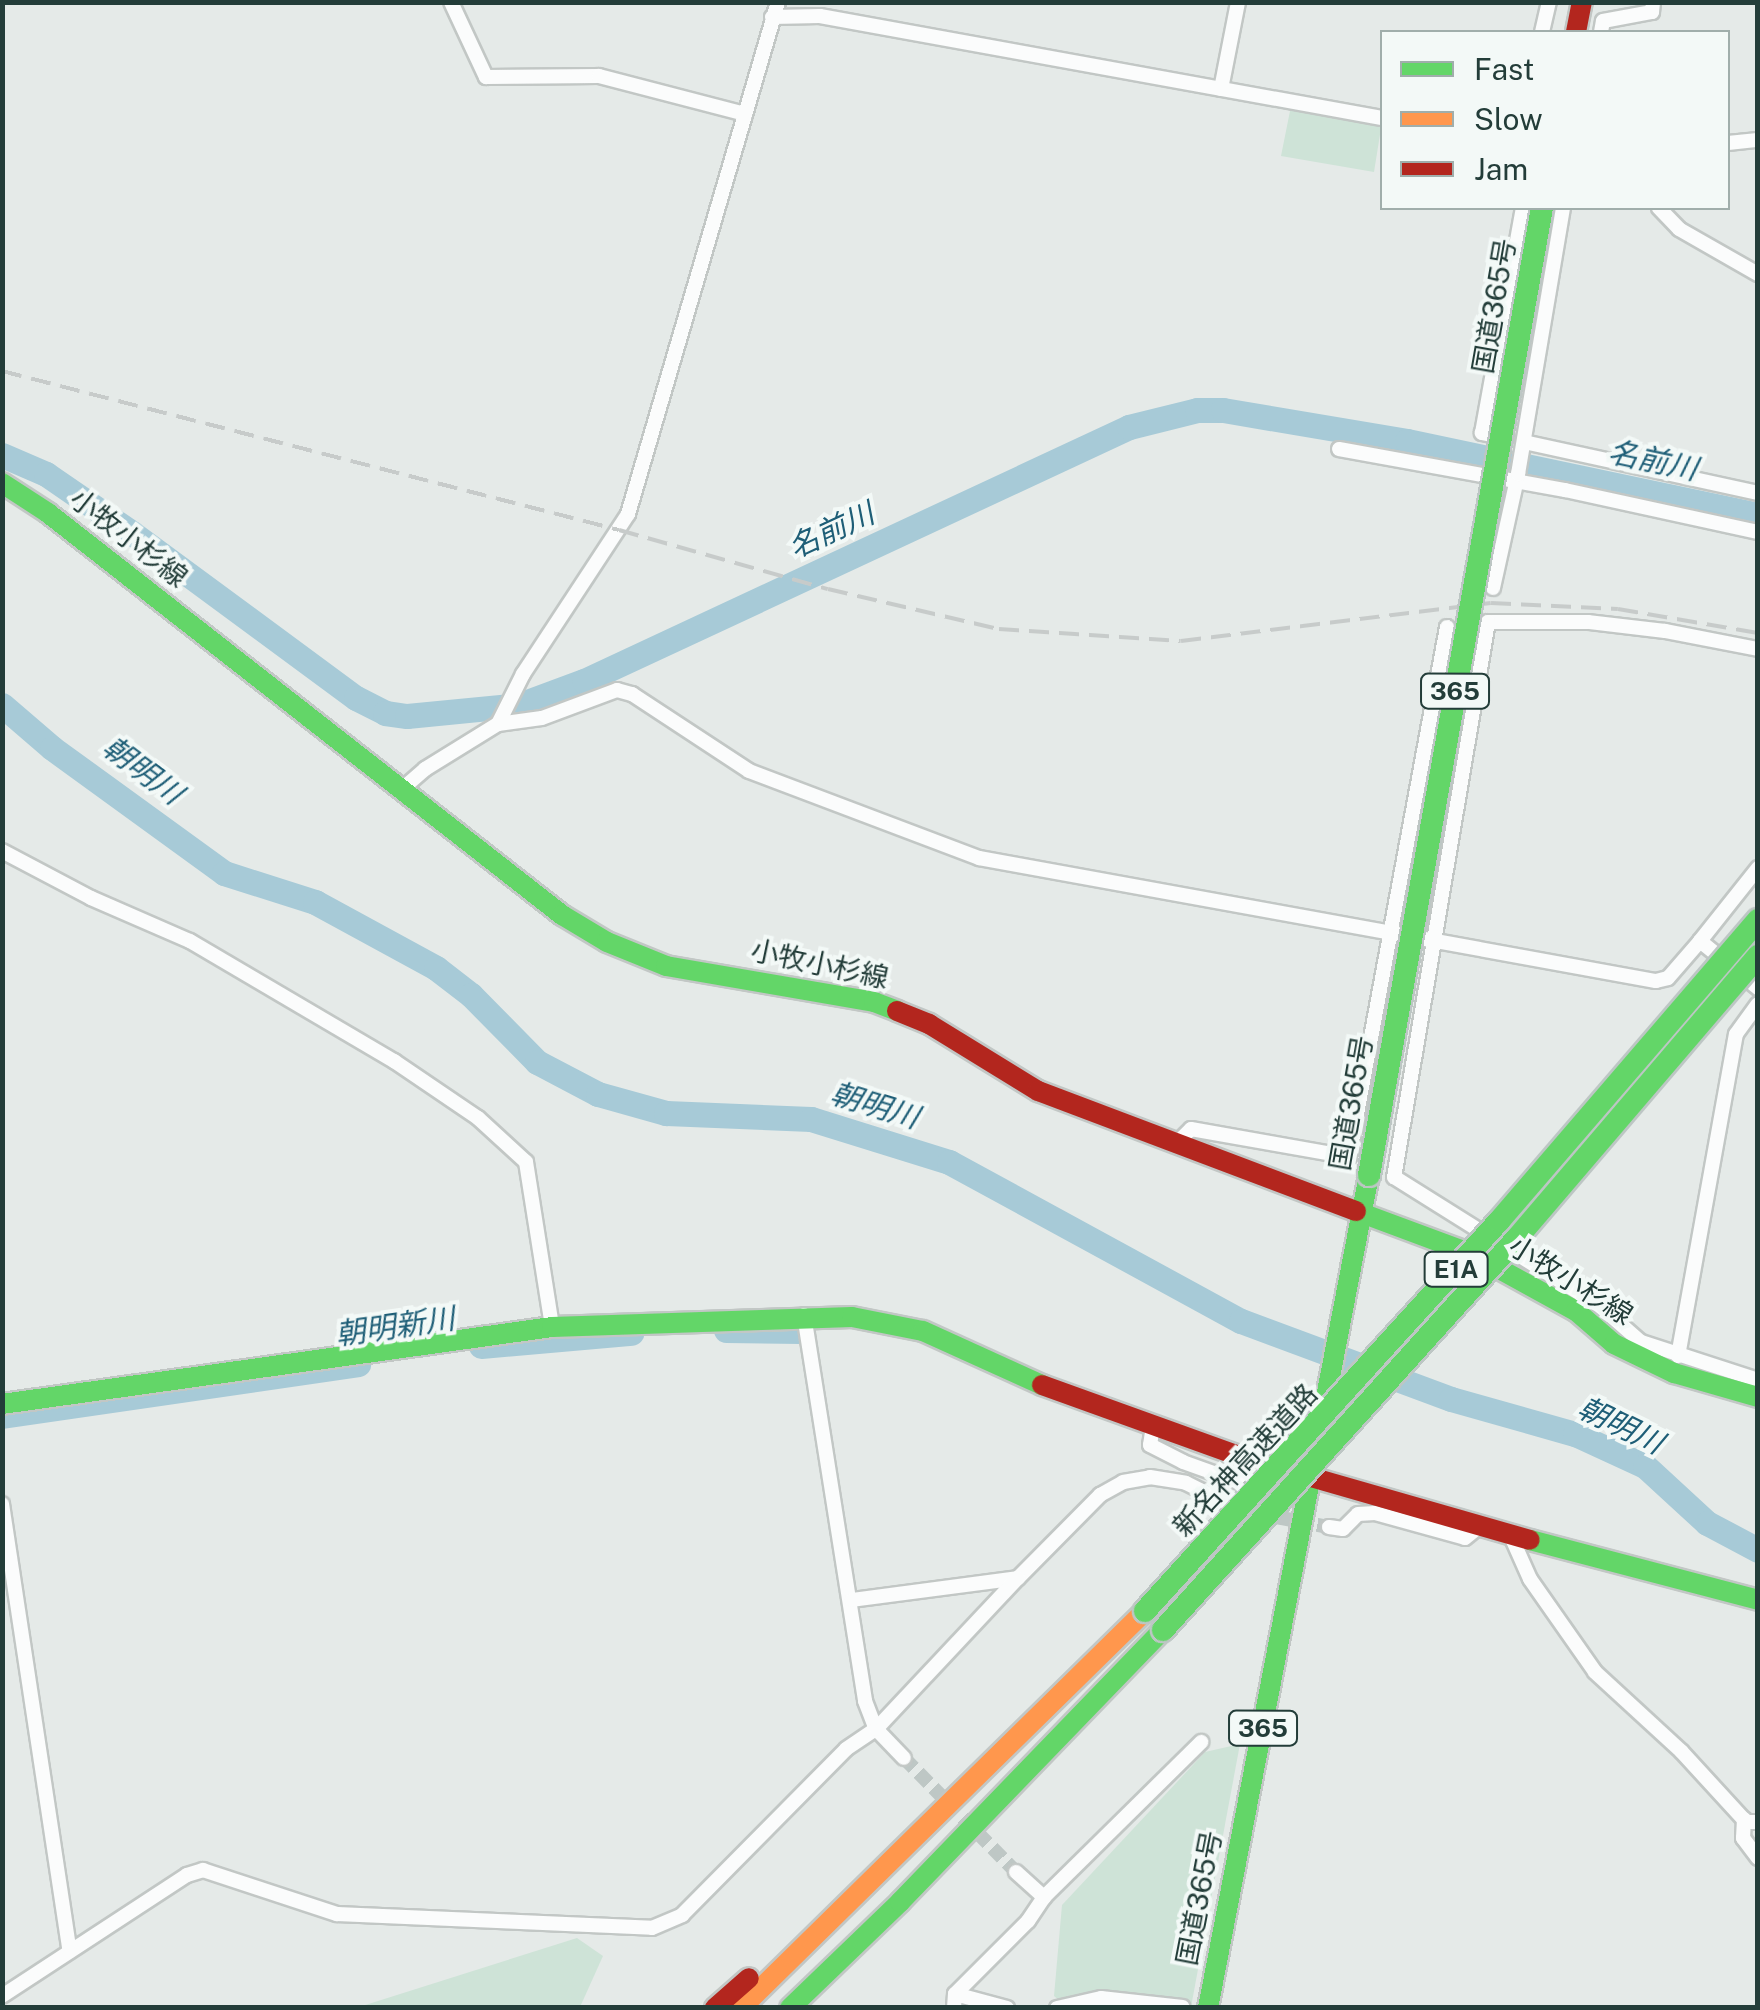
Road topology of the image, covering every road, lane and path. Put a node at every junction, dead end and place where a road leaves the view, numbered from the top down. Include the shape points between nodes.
1 (451, 2) edge
2 (1238, 2) edge
3 (1549, 2) edge
4 (1582, 2) edge
5 (1653, 2) edge
6 (775, 10) edge
7 (1542, 30) edge
8 (1576, 30) edge
9 (1600, 30) edge
10 (1221, 89) junction
11 (745, 114) junction
12 (1380, 118) edge
13 (1758, 140) edge
14 (1730, 143) edge
15 (1523, 210) edge
16 (1542, 210) edge
17 (1563, 210) edge
18 (1661, 210) edge
19 (1758, 274) edge
20 (1523, 444) junction
21 (1339, 449) dead end
22 (1517, 478) junction
23 (2, 483) edge
24 (1758, 493) edge
25 (1758, 532) edge
26 (1493, 588) dead end
27 (1447, 627) dead end
28 (1758, 649) edge
29 (500, 721) junction
30 (401, 790) junction
31 (3, 849) edge
32 (1758, 868) edge
33 (1758, 920) edge
34 (1392, 934) junction
35 (1432, 939) junction
36 (1700, 941) junction
37 (1758, 956) edge
38 (1758, 988) edge
39 (1758, 1004) edge
40 (1176, 1144) junction
41 (1361, 1211) junction
42 (804, 1316) junction
43 (552, 1327) junction
44 (1678, 1356) junction
45 (1758, 1380) edge
46 (1758, 1397) edge
47 (2, 1404) edge
48 (1153, 1426) junction
49 (1312, 1478) junction
50 (2, 1504) edge
51 (1480, 1526) junction
52 (1329, 1527) tunnel mouth
53 (1510, 1534) junction
54 (1018, 1578) junction
55 (852, 1600) junction
56 (1758, 1600) edge
57 (876, 1729) junction
58 (1020, 1738) junction
59 (1201, 1742) dead end
60 (904, 1758) tunnel mouth
61 (1751, 1821) edge
62 (1758, 1858) edge
63 (1016, 1872) tunnel mouth
64 (1044, 1898) junction
65 (900, 1902) junction
66 (70, 1951) junction
67 (2, 1996) edge
68 (955, 2001) edge
69 (1183, 2007) edge
70 (715, 2008) edge
71 (741, 2008) edge
72 (790, 2008) edge
73 (800, 2008) edge
74 (1008, 2008) edge
75 (1058, 2008) edge
76 (1208, 2008) edge

1 - 11 street via 486,77 599,76
2 - 10 street
3 - 7 street
4 - 8 main road
5 - 9 street via 1652,12 1602,21
6 - 10 street
6 - 11 street
10 - 12 street
11 - 29 street via 628,514 523,674
13 - 14 street
15 - 20 street via 1482,433
16 - 41 main road, 国道365号 / 365, bridge
17 - 20 street
18 - 19 street via 1679,229
20 - 22 street
20 - 24 street
21 - 22 street
22 - 25 street
22 - 26 street
23 - 30 main road, 小牧小杉線
27 - 34 street
28 - 35 street via 1588,622 1488,622
29 - 30 street
29 - 34 street via 542,718 618,690 750,770 979,858
30 - 40 main road, 小牧小杉線 via 562,915 608,942 666,966 874,1002 929,1024 1038,1091
31 - 43 street via 91,898 190,941 478,1118 526,1162
32 - 36 street
33 - 58 main road, 新名神高速道路 / E1A, bridge via 1474,1250 1146,1611
34 - 35 street
34 - 40 street via 1349,1157 1192,1130
35 - 36 street via 1656,980 1668,978
35 - 44 street via 1394,1177 1601,1307 1641,1342
36 - 38 street
37 - 65 main road, 新名神高速道路 / E1A, bridge via 1517,1238 1163,1630
39 - 44 street via 1736,1034
40 - 41 main road, 小牧小杉線
41 - 46 main road, 小牧小杉線 via 1474,1255 1576,1311 1614,1344 1674,1373
41 - 49 main road, 国道365号 / 365, bridge
42 - 43 main road
42 - 48 main road via 869,1319 923,1331 1062,1394
42 - 55 street
43 - 47 main road
44 - 45 street
48 - 49 main road
48 - 54 street via 1150,1444 1268,1493 1276,1517 1227,1507 1186,1483 1150,1477 1122,1482 1100,1494
49 - 51 main road
49 - 76 main road, 国道365号 / 365
50 - 66 street
51 - 52 street via 1464,1538 1375,1513 1358,1514 1343,1529
51 - 53 main road
53 - 56 main road
53 - 61 street via 1530,1579 1595,1672
54 - 55 street
54 - 57 street
55 - 57 street via 865,1701
57 - 60 street
57 - 66 street via 846,1750 682,1915 652,1928 337,1914 203,1870
58 - 70 main road
58 - 71 main road, 新名神高速道路 / E1A
59 - 64 street
61 - 62 street via 1742,1838
63 - 64 street
64 - 68 street
65 - 72 main road, 新名神高速道路 / E1A
65 - 73 main road
66 - 67 street
68 - 74 street
69 - 75 street via 1101,1998

